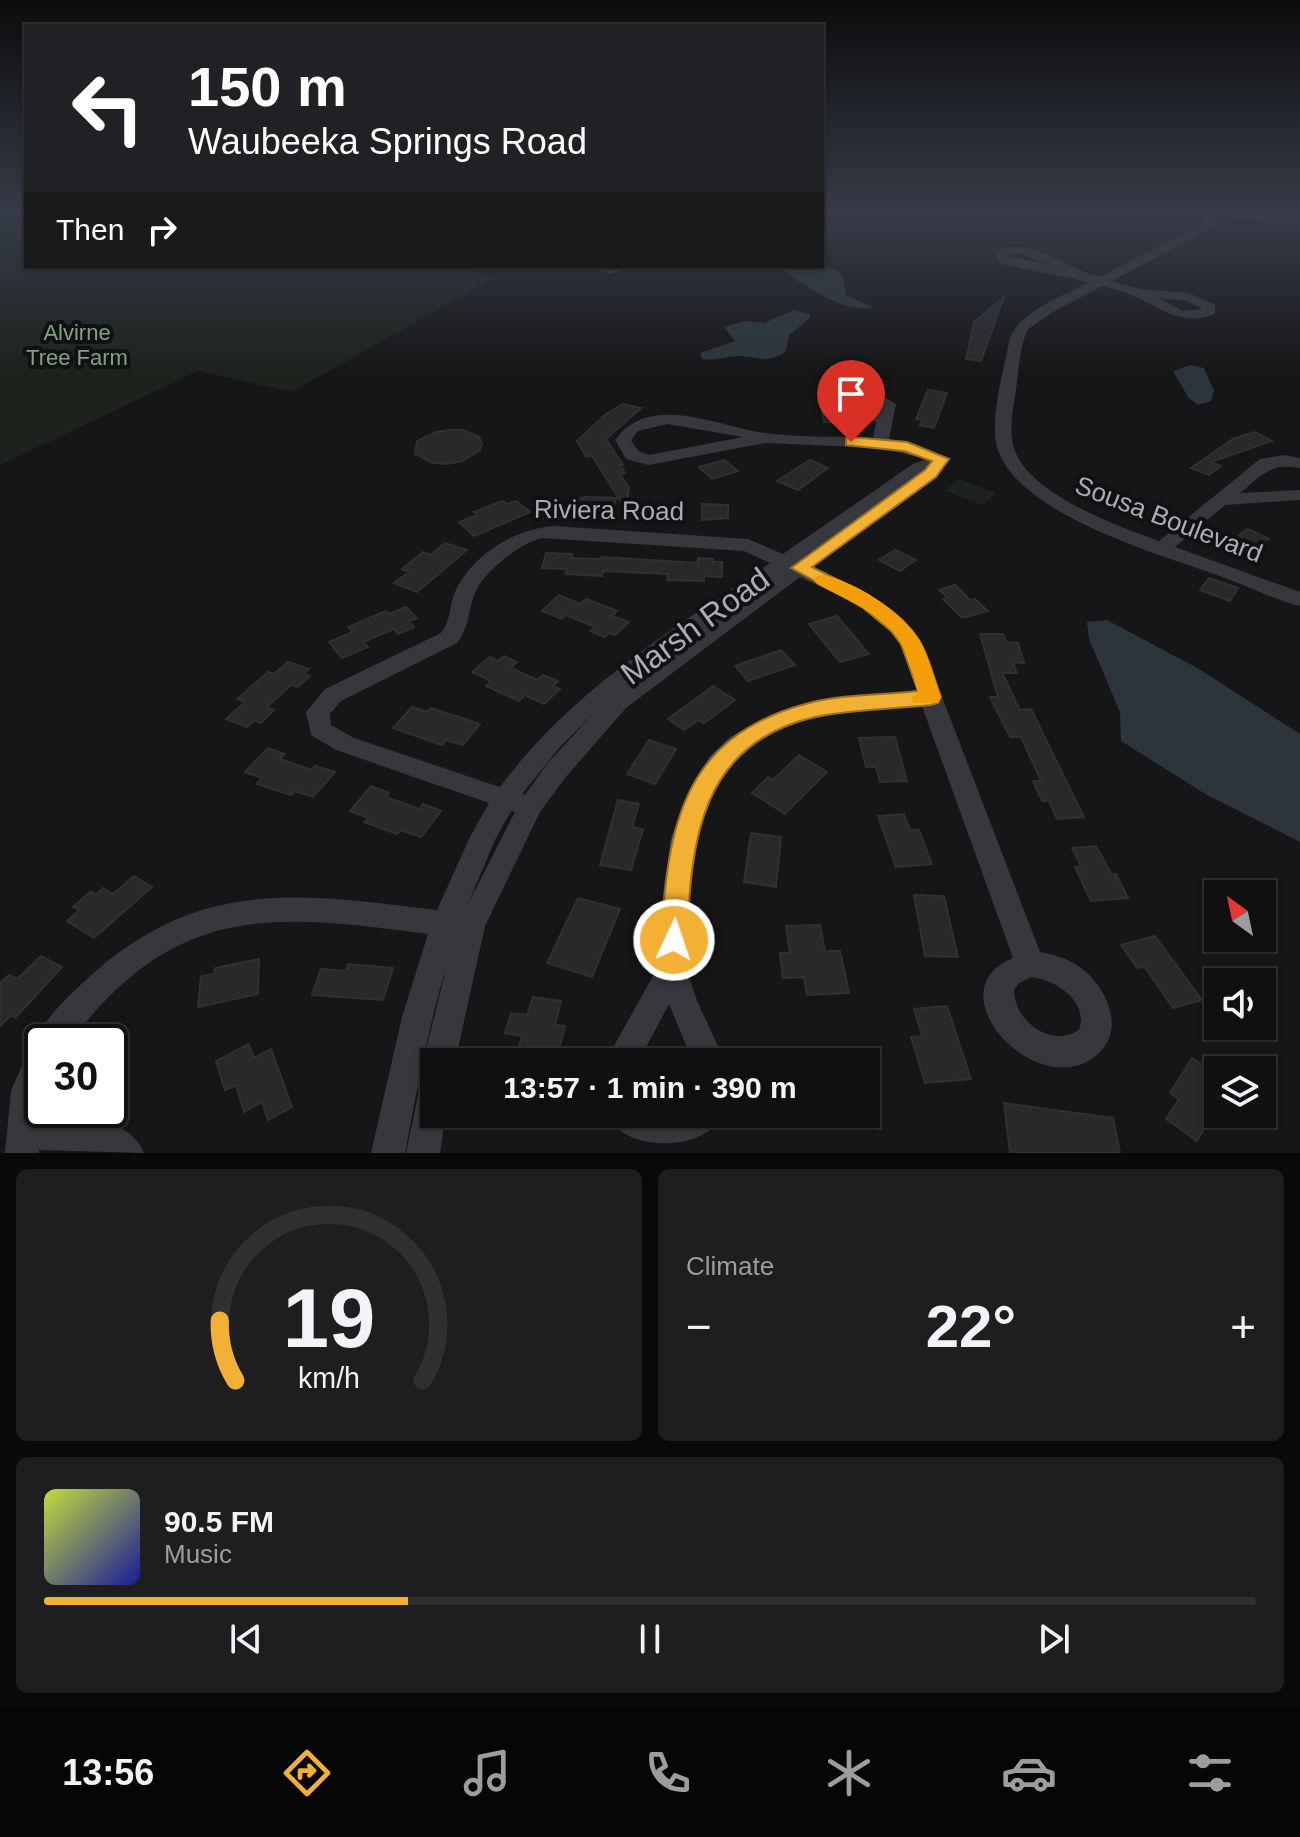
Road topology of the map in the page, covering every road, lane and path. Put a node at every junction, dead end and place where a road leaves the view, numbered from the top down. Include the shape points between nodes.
1 (1129, 267) edge
2 (1069, 271) dead end
3 (1102, 281) junction
4 (1140, 293) dead end
5 (883, 419) dead end
6 (766, 438) junction
7 (880, 443) junction
8 (1300, 463) edge
9 (1300, 495) edge
10 (1221, 500) junction
11 (1163, 547) junction
12 (793, 564) junction
13 (1300, 600) edge
14 (931, 697) junction
15 (518, 803) junction
16 (458, 925) junction
17 (1030, 964) dead end
18 (672, 969) junction
19 (66, 1024) edge
20 (441, 1048) edge
21 (629, 1048) edge
22 (703, 1048) edge
23 (427, 1128) edge
24 (636, 1128) edge
25 (695, 1128) edge
26 (22, 1143) edge
27 (127, 1153) edge
28 (388, 1153) edge
29 (423, 1153) edge

1 - 3 street, Sousa Boulevard
2 - 3 street
3 - 4 street
3 - 11 street, Sousa Boulevard via 1022,327 1006,415 1006,450 1022,476 1054,501 1105,527
5 - 7 street
6 - 6 street via 654,460 632,455 623,440 639,423 664,419
6 - 7 street
7 - 12 street, Marsh Road via 942,459 919,468
8 - 10 street via 1266,463
9 - 10 street
10 - 11 street
11 - 13 street, Sousa Boulevard
12 - 14 street via 869,603 898,627 910,642
12 - 15 street, Marsh Road via 620,678 574,719
12 - 15 street, Riviera Road via 730,541 526,535 505,546 472,582 460,626 449,638 333,695 318,712 319,729 345,744
14 - 17 street
14 - 18 street via 812,710 761,729 722,760 694,802 686,828
15 - 16 street, Marsh Road
16 - 19 street via 298,909 222,916 181,931 119,968
16 - 20 street, Marsh Road
16 - 28 street, Marsh Road via 396,1111
18 - 21 street
18 - 22 street
23 - 29 street
24 - 25 street via 660,1139
26 - 27 street via 103,1138

